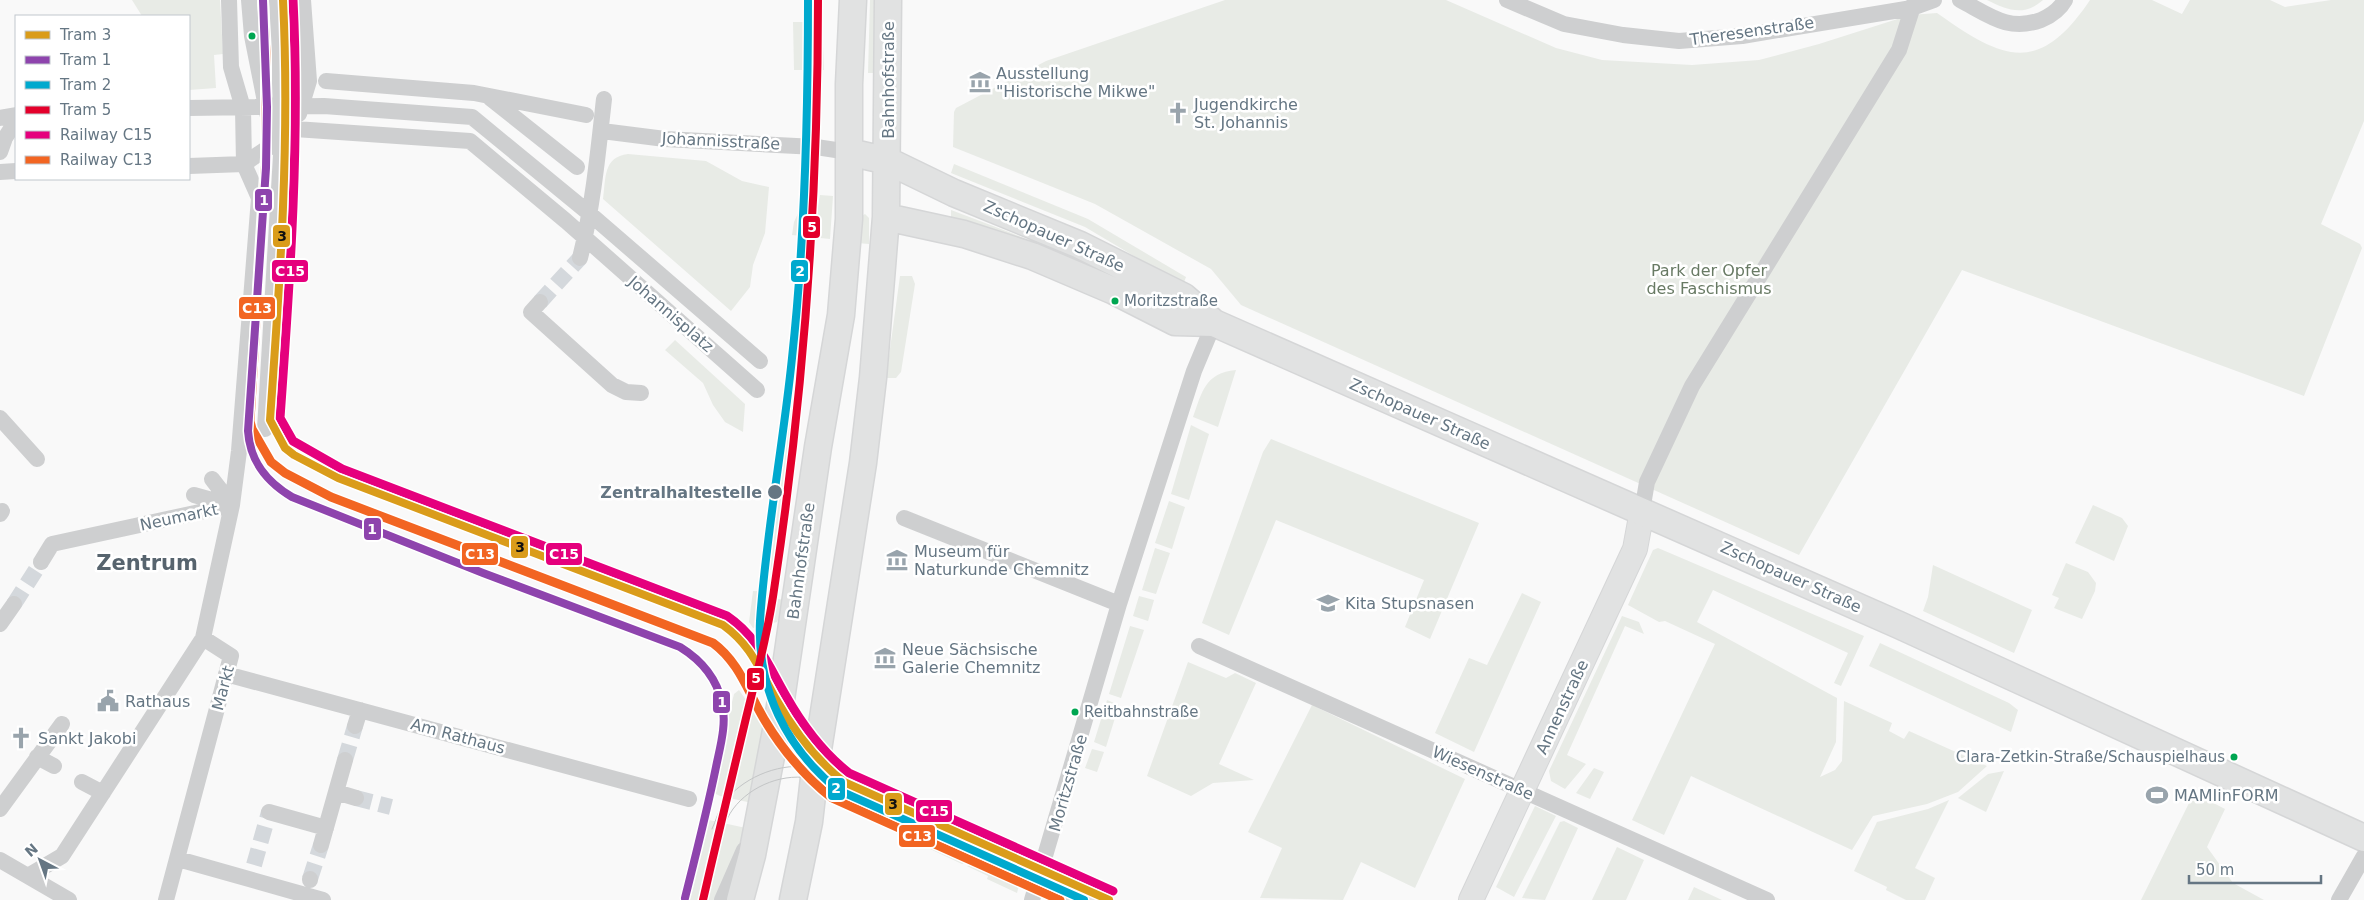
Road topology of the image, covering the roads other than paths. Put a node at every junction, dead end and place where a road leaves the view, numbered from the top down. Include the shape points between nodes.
1 (229, 0) edge
2 (249, 0) edge
3 (277, 0) edge
4 (302, 0) edge
5 (852, 0) edge
6 (888, 0) edge
7 (1507, 0) edge
8 (1934, 0) edge
9 (1960, 0) edge
10 (2065, 0) edge
11 (1914, 4) edge
12 (326, 81) dead end
13 (481, 95) junction
14 (604, 100) dead end
15 (302, 106) junction
16 (274, 107) junction
17 (190, 108) edge
18 (243, 108) junction
19 (586, 115) dead end
20 (15, 116) edge
21 (472, 117) junction
22 (0, 118) edge
23 (15, 123) edge
24 (602, 131) junction
25 (283, 137) junction
26 (470, 141) junction
27 (2, 143) edge
28 (844, 152) junction
29 (888, 161) junction
30 (190, 166) edge
31 (577, 166) dead end
32 (15, 171) edge
33 (0, 172) edge
34 (244, 174) junction
35 (867, 184) junction
36 (590, 214) junction
37 (886, 217) junction
38 (849, 219) junction
39 (585, 238) junction
40 (580, 258) tunnel mouth
41 (540, 302) tunnel mouth
42 (1214, 323) junction
43 (760, 361) dead end
44 (757, 390) dead end
45 (641, 393) dead end
46 (0, 418) edge
47 (265, 429) dead end
48 (37, 459) dead end
49 (212, 479) dead end
50 (194, 495) dead end
51 (232, 505) junction
52 (1642, 511) junction
53 (904, 518) dead end
54 (41, 562) tunnel mouth
55 (1119, 604) junction
56 (203, 638) junction
57 (1199, 646) dead end
58 (226, 674) junction
59 (360, 710) junction
60 (62, 724) dead end
61 (355, 726) tunnel mouth
62 (37, 757) junction
63 (345, 760) tunnel mouth
64 (54, 766) dead end
65 (82, 782) dead end
66 (1522, 791) junction
67 (336, 792) junction
68 (103, 793) junction
69 (356, 798) tunnel mouth
70 (689, 799) dead end
71 (0, 809) edge
72 (269, 812) dead end
73 (760, 813) junction
74 (326, 828) junction
75 (2364, 838) edge
76 (321, 845) tunnel mouth
77 (2364, 856) edge
78 (178, 859) junction
79 (0, 860) edge
80 (1041, 874) junction
81 (28, 876) junction
82 (69, 900) edge
83 (166, 900) edge
84 (323, 900) edge
85 (722, 900) edge
86 (740, 900) edge
87 (792, 900) edge
88 (1032, 900) edge
89 (1098, 900) edge
90 (1471, 900) edge
91 (1767, 900) edge
92 (2339, 900) edge

1 - 18 street via 231,67
2 - 16 street via 252,36
3 - 16 street
4 - 15 street via 309,81
5 - 28 main road, Bahnhofstraße
6 - 29 main road, Bahnhofstraße
7 - 11 street, Theresenstraße via 1564,24 1623,36 1679,42 1742,36
8 - 11 street
9 - 10 street via 2015,26 2048,17
11 - 52 street via 1899,50 1692,386 1647,482
12 - 13 street
13 - 19 street
13 - 21 street
13 - 31 street
14 - 24 street
15 - 16 street
15 - 21 street
15 - 25 street
16 - 18 street
16 - 25 street
17 - 18 street
18 - 34 street
20 - 22 street
21 - 26 street
21 - 36 street, Johannisplatz
23 - 27 street
24 - 28 street, Johannisstraße via 816,147
24 - 36 street
25 - 26 street via 326,130
25 - 34 street
25 - 47 street
26 - 39 street, Johannisplatz
28 - 29 main road, Zschopauer Straße
28 - 35 main road
28 - 38 main road, Bahnhofstraße
29 - 35 main road, Bahnhofstraße
29 - 37 main road, Bahnhofstraße
29 - 42 main road, Zschopauer Straße via 954,193 1080,245 1184,297
30 - 34 street
32 - 33 street
34 - 51 street via 259,198
35 - 37 main road
35 - 38 main road, Bahnhofstraße
36 - 39 street
36 - 43 street, Johannisplatz
37 - 42 main road, Zschopauer Straße via 964,234 1032,256 1175,322
37 - 87 main road, Bahnhofstraße via 863,463 809,822
38 - 73 main road, Bahnhofstraße via 841,315 778,720
39 - 40 street
39 - 44 street, Johannisplatz
41 - 45 street via 531,312 612,386 626,392
42 - 52 main road, Zschopauer Straße
42 - 55 street, Moritzstraße via 1194,371
46 - 48 street
49 - 51 street
50 - 51 street
51 - 54 street, Neumarkt via 52,544
51 - 56 street, Neumarkt
52 - 66 street, Annenstraße via 1635,549
52 - 75 main road, Zschopauer Straße
53 - 55 street
55 - 80 street, Moritzstraße
56 - 58 street, Markt via 231,656
56 - 68 street
57 - 66 street, Wiesenstraße
58 - 59 street, Am Rathaus
58 - 78 street, Markt
59 - 61 street
59 - 70 street, Am Rathaus
60 - 62 street
62 - 64 street
62 - 71 street
63 - 67 street
65 - 68 street
66 - 90 street, Annenstraße
66 - 91 street, Wiesenstraße
67 - 69 street
67 - 74 street
68 - 81 street via 62,856
72 - 74 street
73 - 85 street
73 - 86 main road, Bahnhofstraße
74 - 76 street
77 - 92 street
78 - 83 street, Markt
78 - 84 street
79 - 81 street
80 - 88 street, Moritzstraße
80 - 89 street
81 - 82 street

